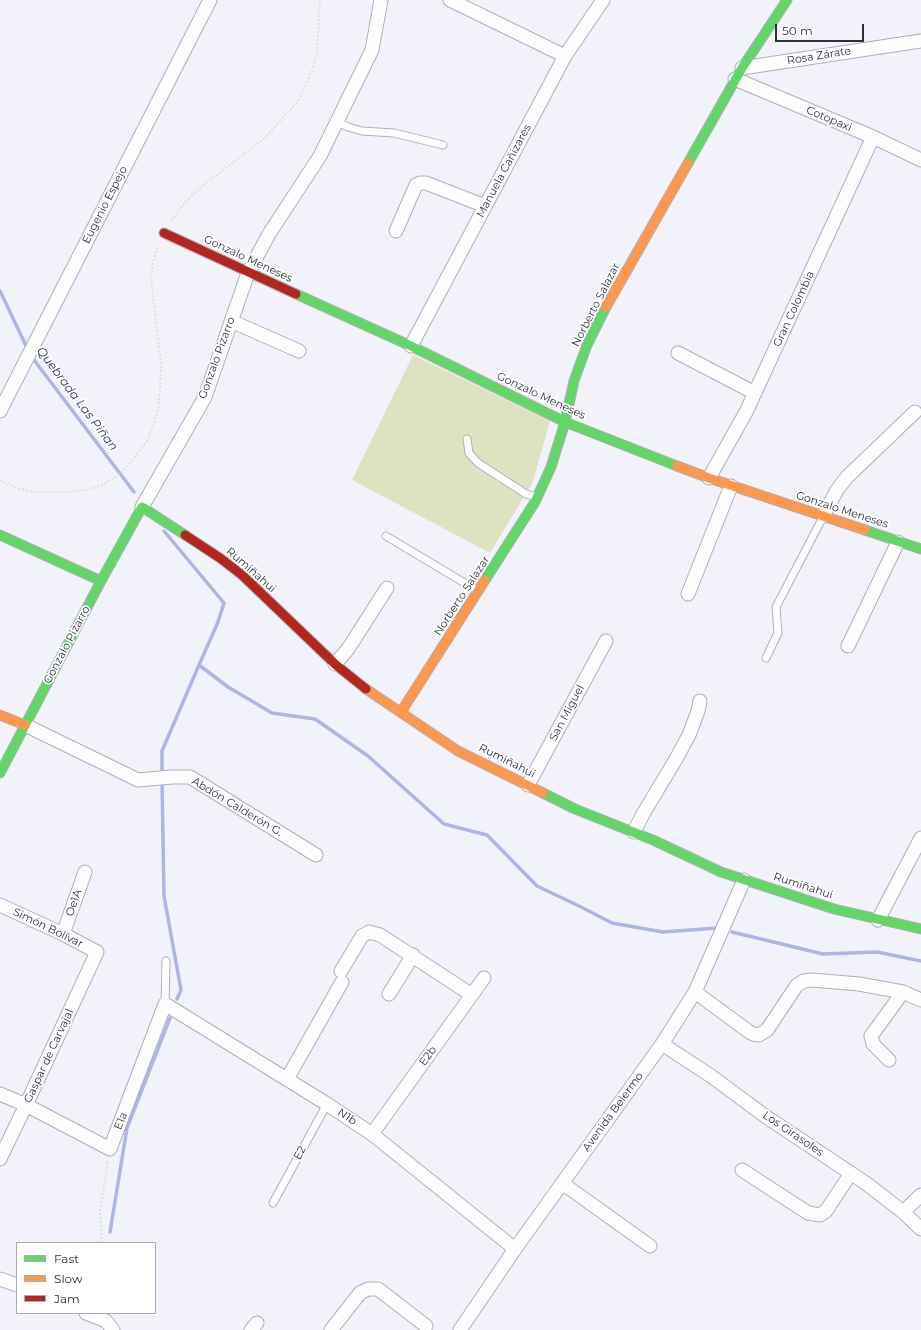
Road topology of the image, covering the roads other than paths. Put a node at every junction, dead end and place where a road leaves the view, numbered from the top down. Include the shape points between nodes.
1 (210, 0) edge
2 (381, 0) edge
3 (450, 0) edge
4 (603, 0) edge
5 (787, 0) edge
6 (921, 41) edge
7 (565, 56) junction
8 (739, 74) junction
9 (336, 122) junction
10 (873, 137) junction
11 (443, 145) dead end
12 (921, 160) edge
13 (485, 206) junction
14 (396, 231) dead end
15 (164, 233) road end
16 (248, 273) junction
17 (231, 321) junction
18 (411, 346) junction
19 (299, 351) dead end
20 (678, 353) dead end
21 (755, 393) junction
22 (0, 411) edge
23 (914, 412) dead end
24 (565, 422) junction
25 (467, 439) dead end
26 (709, 478) junction
27 (731, 486) junction
28 (537, 498) junction
29 (142, 507) junction
30 (823, 516) junction
31 (0, 535) edge
32 (386, 536) dead end
33 (898, 542) junction
34 (921, 549) edge
35 (101, 581) junction
36 (387, 588) dead end
37 (479, 592) junction
38 (688, 594) dead end
39 (606, 641) dead end
40 (848, 646) dead end
41 (766, 658) dead end
42 (335, 664) junction
43 (700, 701) dead end
44 (401, 712) junction
45 (0, 715) edge
46 (25, 725) junction
47 (0, 773) edge
48 (528, 785) junction
49 (634, 832) junction
50 (921, 838) edge
51 (316, 855) dead end
52 (85, 872) dead end
53 (744, 880) junction
54 (0, 904) edge
55 (878, 920) junction
56 (921, 929) edge
57 (63, 934) junction
58 (97, 952) joint
59 (413, 956) junction
60 (166, 961) dead end
61 (484, 978) dead end
62 (695, 992) junction
63 (903, 992) junction
64 (389, 994) dead end
65 (472, 995) junction
66 (921, 1000) edge
67 (166, 1004) junction
68 (662, 1044) junction
69 (889, 1060) dead end
70 (287, 1079) junction
71 (0, 1094) edge
72 (327, 1104) junction
73 (26, 1105) junction
74 (372, 1134) junction
75 (0, 1159) edge
76 (742, 1170) dead end
77 (851, 1173) junction
78 (562, 1183) junction
79 (921, 1195) edge
80 (273, 1203) dead end
81 (903, 1212) junction
82 (921, 1229) edge
83 (650, 1246) dead end
84 (515, 1249) junction
85 (0, 1279) edge
86 (16, 1285) edge
87 (88, 1314) edge
88 (426, 1326) dead end
89 (113, 1330) edge
90 (331, 1330) edge
91 (460, 1330) edge

1 - 22 street, Eugenio Espejo
2 - 9 street, Gonzalo Pizarro via 372,50
3 - 7 street
4 - 7 street, Manuela Cañizares
5 - 8 street, Norberto Salazar
6 - 8 street, Rosa Zárate
7 - 13 street, Manuela Cañizares
8 - 10 street, Cotopaxi
8 - 24 street, Norberto Salazar via 587,345 574,381
9 - 11 lane via 362,131 394,133
9 - 16 street, Gonzalo Pizarro via 320,156 269,234
10 - 12 street, Cotopaxi
10 - 21 street, Gran Colombia
13 - 14 street via 426,183 420,183 416,185
13 - 18 street, Manuela Cañizares
15 - 16 street, Gonzalo Meneses
16 - 17 street, Gonzalo Pizarro
16 - 18 street, Gonzalo Meneses
17 - 19 street
17 - 29 street, Gonzalo Pizarro via 205,398
18 - 24 street, Gonzalo Meneses
20 - 21 street
21 - 26 street, Gran Colombia
23 - 30 street via 847,477
24 - 26 street, Gonzalo Meneses
24 - 28 street, Norberto Salazar via 551,468
25 - 28 lane via 469,453 478,463 526,494
26 - 27 street, Gonzalo Meneses
27 - 30 street, Gonzalo Meneses
27 - 38 street
28 - 37 street, Norberto Salazar
29 - 35 street, Gonzalo Pizarro
29 - 42 street, Rumiñahui via 242,575
30 - 33 street, Gonzalo Meneses
30 - 41 lane via 776,608 778,633
31 - 35 street
32 - 37 lane
33 - 34 street, Gonzalo Meneses
33 - 40 street
35 - 46 street, Gonzalo Pizarro
36 - 42 street via 348,649
37 - 44 street, Norberto Salazar
39 - 48 street, San Miguel
42 - 44 street, Rumiñahui
43 - 49 street via 689,735
44 - 48 street, Rumiñahui via 458,751
45 - 46 street, Abdón Calderón G.
46 - 47 street, Gonzalo Pizarro
46 - 51 street, Abdón Calderón G. via 138,780 190,777
48 - 49 street, Rumiñahui via 575,809
49 - 53 street, Rumiñahui
50 - 55 street
52 - 57 street, Oe1A
53 - 55 street, Rumiñahui via 834,909
53 - 62 street, Avenida Belermo
54 - 57 street, Simón Bolívar
55 - 56 street, Rumiñahui
57 - 58 street, Simón Bolívar
58 - 73 street, Gaspar de Carvajal
59 - 64 street
59 - 65 street
59 - 70 street via 380,935 369,932 362,936
60 - 67 lane
61 - 65 street, E2b
62 - 63 street via 753,1034 767,1030 797,985 804,981 859,984
62 - 68 street, Avenida Belermo
63 - 66 street
63 - 69 street via 871,1036 873,1044
65 - 74 street, E2b
67 - 70 street, N1b
67 - 73 street, E1a via 110,1149
68 - 77 street, Los Girasoles
68 - 78 street, Avenida Belermo
70 - 72 street, N1b
71 - 73 street
72 - 74 street, N1b
72 - 80 lane, E2
73 - 75 street, Gaspar de Carvajal
74 - 84 street, N1b
76 - 77 street via 808,1213 820,1215
77 - 81 street, Los Girasoles
78 - 83 street
78 - 84 street, Avenida Belermo
79 - 81 street
81 - 82 street, Los Girasoles
84 - 91 street, Avenida Belermo
85 - 86 street
87 - 89 street via 106,1321
88 - 90 street via 378,1289 368,1289 360,1293

